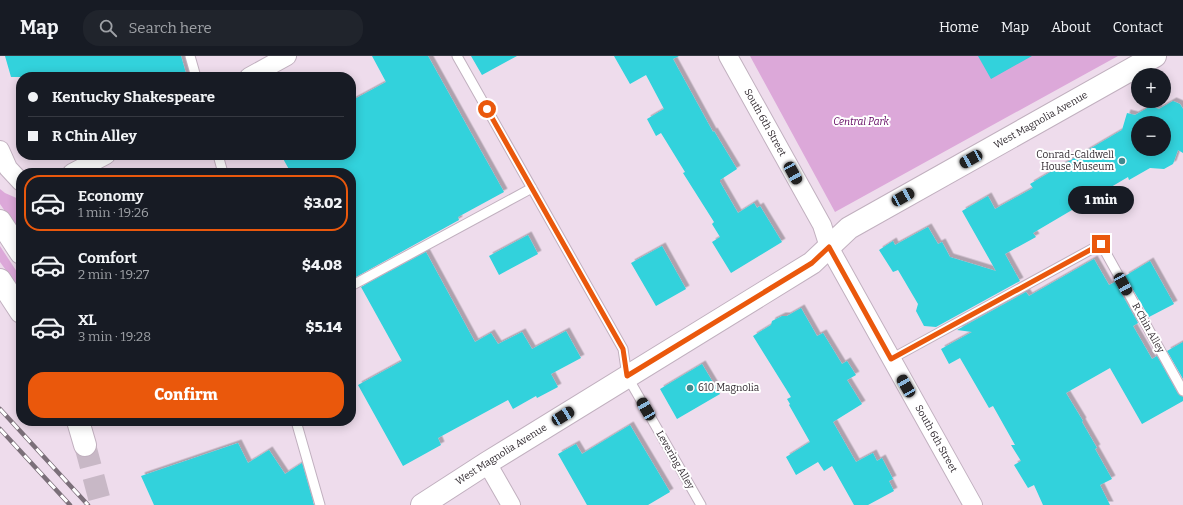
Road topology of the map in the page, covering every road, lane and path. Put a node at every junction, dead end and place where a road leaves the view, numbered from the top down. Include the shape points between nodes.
1 (190, 56) edge
2 (287, 56) edge
3 (457, 56) edge
4 (728, 56) edge
5 (1155, 56) edge
6 (195, 72) edge
7 (258, 72) edge
8 (0, 150) edge
9 (97, 160) edge
10 (81, 168) edge
11 (16, 177) edge
12 (532, 188) junction
13 (0, 221) edge
14 (16, 245) edge
15 (829, 247) junction
16 (0, 280) edge
17 (356, 283) edge
18 (16, 304) edge
19 (891, 359) junction
20 (627, 376) junction
21 (1183, 391) edge
22 (79, 426) edge
23 (297, 426) edge
24 (85, 445) tunnel mouth
25 (487, 463) junction
26 (320, 505) edge
27 (422, 505) edge
28 (511, 505) edge
29 (701, 505) edge
30 (973, 505) edge

1 - 6 lane
2 - 7 street
3 - 12 lane, Levering Alley
4 - 15 street, South 6th Street via 822,226
5 - 15 street, West Magnolia Avenue via 849,228
8 - 11 street via 8,168
9 - 10 street
12 - 17 lane
12 - 20 lane, Levering Alley via 623,349
13 - 14 street
15 - 19 street, South 6th Street
15 - 20 street, West Magnolia Avenue via 812,263
16 - 18 street
19 - 21 lane, R Chin Alley via 1101,244
19 - 30 street, South 6th Street
20 - 25 street, West Magnolia Avenue
20 - 29 lane, Levering Alley
22 - 24 street
23 - 26 lane
25 - 27 street, West Magnolia Avenue
25 - 28 street

